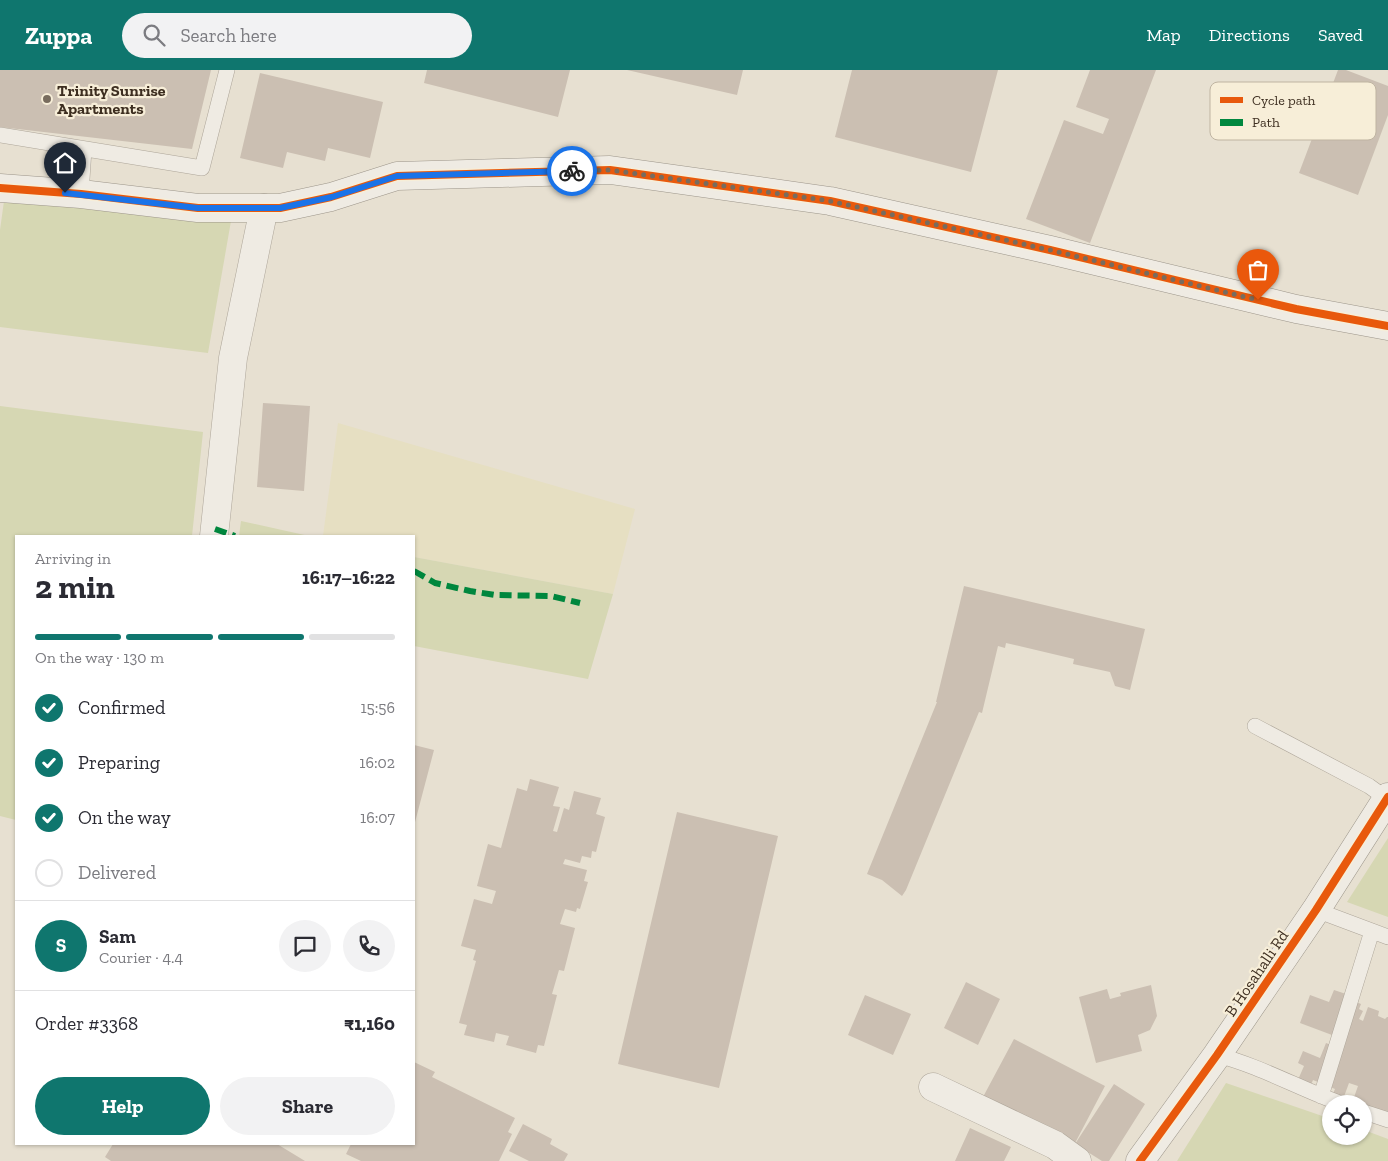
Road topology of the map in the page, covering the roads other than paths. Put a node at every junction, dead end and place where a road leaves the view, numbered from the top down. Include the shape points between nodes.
1 (228, 70) edge
2 (0, 134) edge
3 (84, 149) junction
4 (0, 188) edge
5 (81, 194) junction
6 (264, 208) junction
7 (1388, 326) edge
8 (214, 535) edge
9 (1255, 726) dead end
10 (1387, 798) edge
11 (1316, 910) junction
12 (1372, 931) junction
13 (1388, 937) edge
14 (1217, 1055) junction
15 (933, 1087) dead end
16 (1321, 1096) joint
17 (1372, 1115) edge
18 (1388, 1120) edge
19 (1077, 1161) edge
20 (1140, 1161) edge

1 - 3 lane via 202,168
2 - 3 lane
3 - 5 lane
4 - 5 street
5 - 6 street via 198,208
6 - 7 street via 280,208 332,197 397,176 610,170 830,201 1296,309
6 - 8 street via 233,358
9 - 10 lane
10 - 11 street, B Hosahalli Rd
11 - 12 lane
11 - 14 street, B Hosahalli Rd
12 - 13 lane
12 - 16 lane
14 - 16 lane via 1240,1060
14 - 20 street, B Hosahalli Rd
15 - 19 street via 1055,1145
17 - 18 lane

